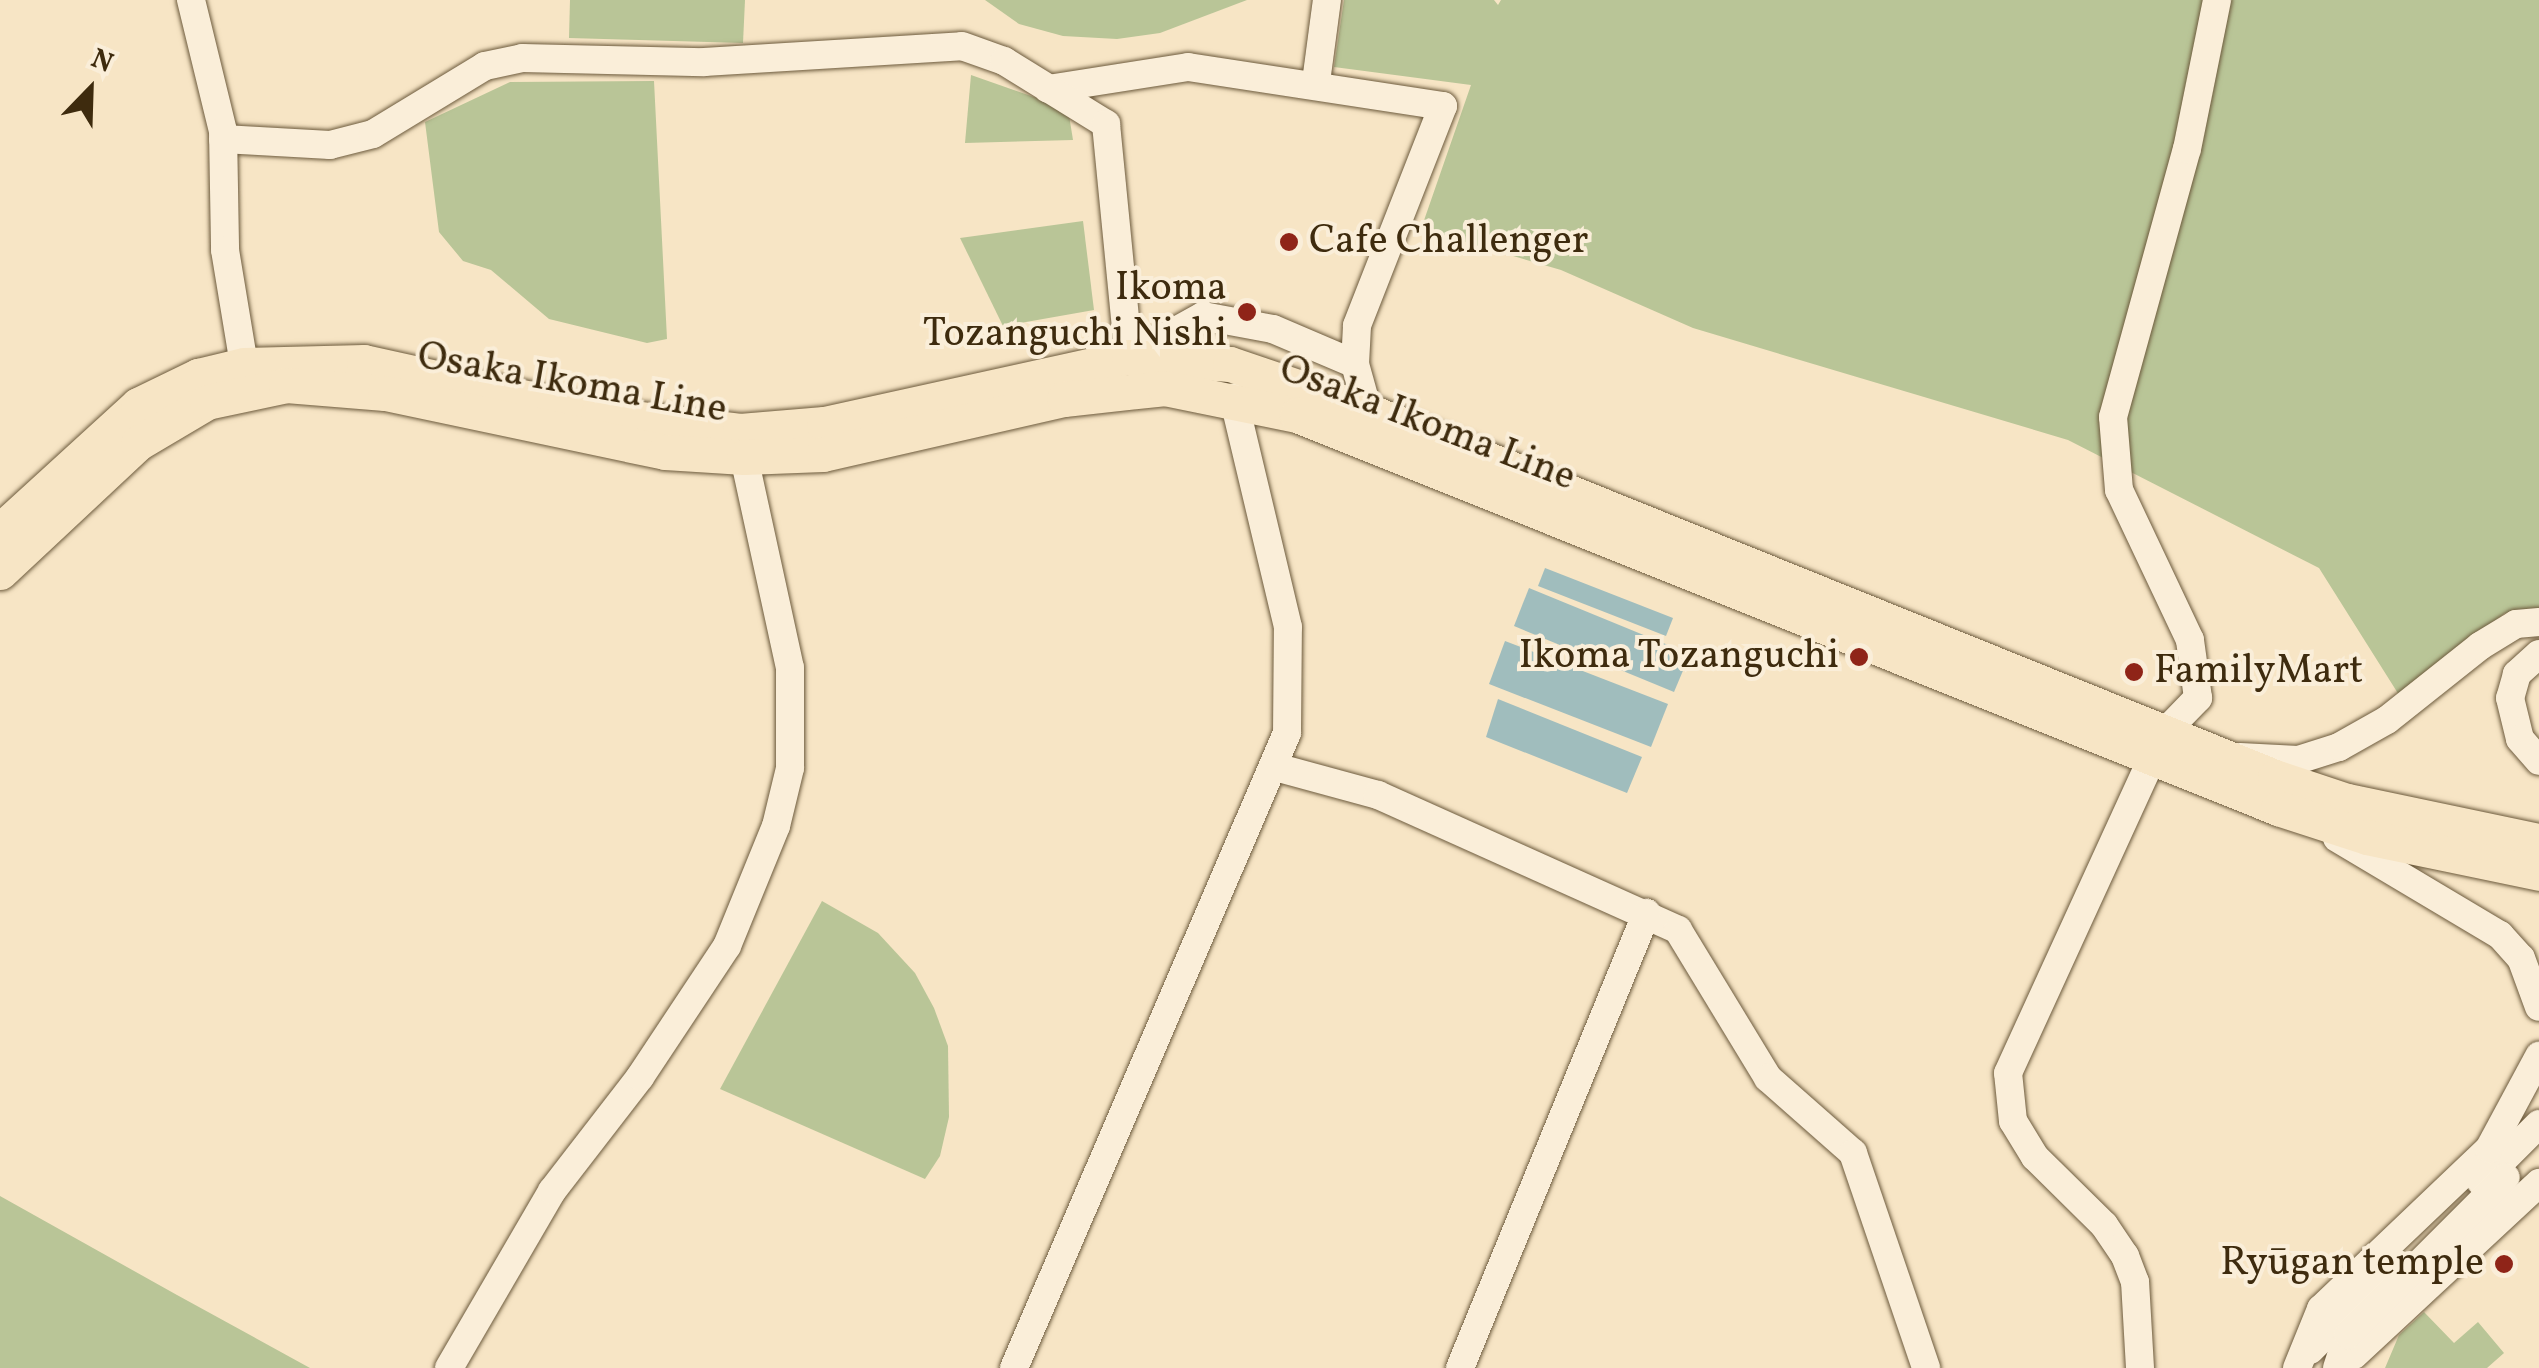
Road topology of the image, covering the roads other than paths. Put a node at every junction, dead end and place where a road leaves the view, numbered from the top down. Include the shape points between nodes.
1 (190, 0) edge
2 (1327, 0) edge
3 (2217, 0) edge
4 (1316, 82) junction
5 (1048, 89) junction
6 (223, 139) junction
7 (1130, 357) junction
8 (1354, 364) junction
9 (244, 365) junction
10 (1233, 397) junction
11 (1368, 412) junction
12 (744, 457) junction
13 (0, 531) edge
14 (0, 572) edge
15 (2539, 622) edge
16 (2539, 654) edge
17 (2157, 746) junction
18 (2219, 756) junction
19 (2539, 760) edge
20 (1275, 767) junction
21 (2278, 808) junction
22 (2539, 841) edge
23 (2539, 873) edge
24 (1647, 913) junction
25 (2539, 1007) edge
26 (2539, 1056) edge
27 (2539, 1124) edge
28 (2539, 1144) edge
29 (2539, 1182) edge
30 (2299, 1363) edge
31 (449, 1368) edge
32 (1014, 1368) edge
33 (1460, 1368) edge
34 (1926, 1368) edge
35 (2140, 1368) edge
36 (2339, 1368) edge

1 - 6 street
2 - 4 street
3 - 17 street via 2187,149 2114,417 2119,490 2190,640 2198,698
4 - 5 street via 1188,67
4 - 8 street via 1443,106 1357,326
5 - 6 street via 1004,62 962,46 930,43 704,62 522,58 485,66 358,138 330,145
5 - 7 street via 1106,124
6 - 9 street via 224,250
7 - 8 street via 1203,316 1273,329
7 - 9 main road, Osaka Ikoma Line via 824,424 740,431 598,414 364,362
7 - 11 main road, Osaka Ikoma Line via 1230,364
8 - 11 street
9 - 13 main road, Osaka Ikoma Line via 198,376 138,406
10 - 12 main road, Osaka Ikoma Line via 1165,388 1064,399 908,440 823,454
10 - 17 main road, Osaka Ikoma Line
10 - 20 street via 1288,626 1287,733
11 - 17 main road, Osaka Ikoma Line
12 - 14 main road, Osaka Ikoma Line via 665,452 385,393 286,385 207,402 138,443
12 - 31 street via 790,668 790,768 776,826 727,946 640,1077 552,1191
15 - 18 street via 2516,624 2480,646 2387,720 2339,747 2298,760
16 - 19 street via 2516,674 2510,698 2520,738
17 - 18 main road, Osaka Ikoma Line
17 - 21 main road, Osaka Ikoma Line
17 - 35 street via 2008,1073 2013,1121 2035,1157 2104,1225 2125,1256 2136,1282
18 - 22 main road, Osaka Ikoma Line via 2347,801
20 - 24 street via 1378,795
20 - 32 street
21 - 23 main road, Osaka Ikoma Line via 2367,837
21 - 25 street via 2482,921 2521,958
24 - 33 street
24 - 34 street via 1678,930 1701,960 1768,1078 1853,1153
26 - 30 street via 2489,1149 2321,1310
27 - 30 street
28 - 36 street via 2348,1335
29 - 36 street

